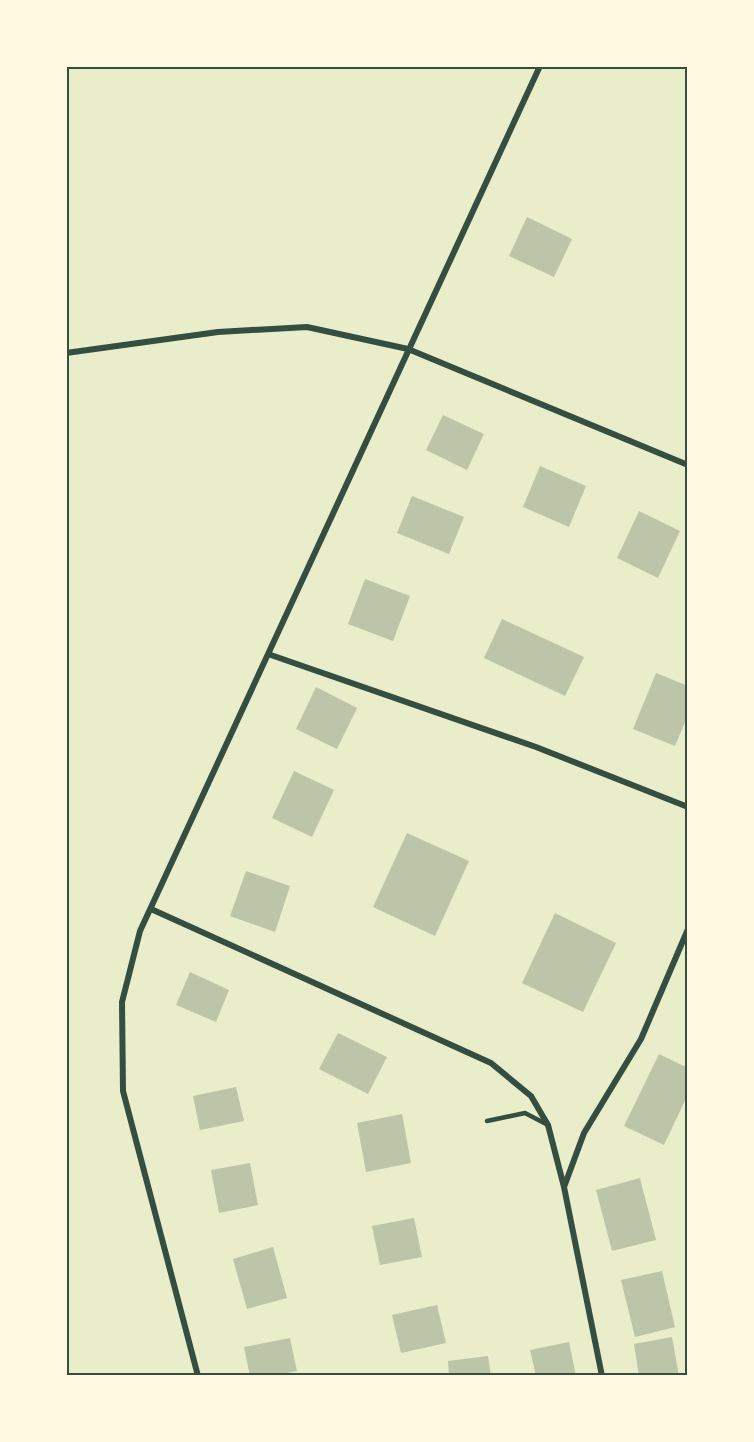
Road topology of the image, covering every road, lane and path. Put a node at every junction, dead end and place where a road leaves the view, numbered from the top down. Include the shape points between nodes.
1 (540, 66) edge
2 (408, 349) junction
3 (66, 353) edge
4 (688, 465) edge
5 (268, 654) junction
6 (688, 807) edge
7 (151, 909) junction
8 (688, 929) edge
9 (487, 1121) dead end
10 (548, 1125) junction
11 (564, 1187) junction
12 (198, 1376) edge
13 (602, 1376) edge

1 - 2 street
2 - 3 street via 308,327 218,332
2 - 4 street
2 - 5 street
5 - 6 street via 536,747
5 - 7 street
7 - 10 street via 491,1063 531,1096
7 - 12 street via 140,931 122,1002 123,1091
8 - 11 street via 642,1039 584,1133
9 - 10 lane via 525,1113
10 - 11 street
11 - 13 street

